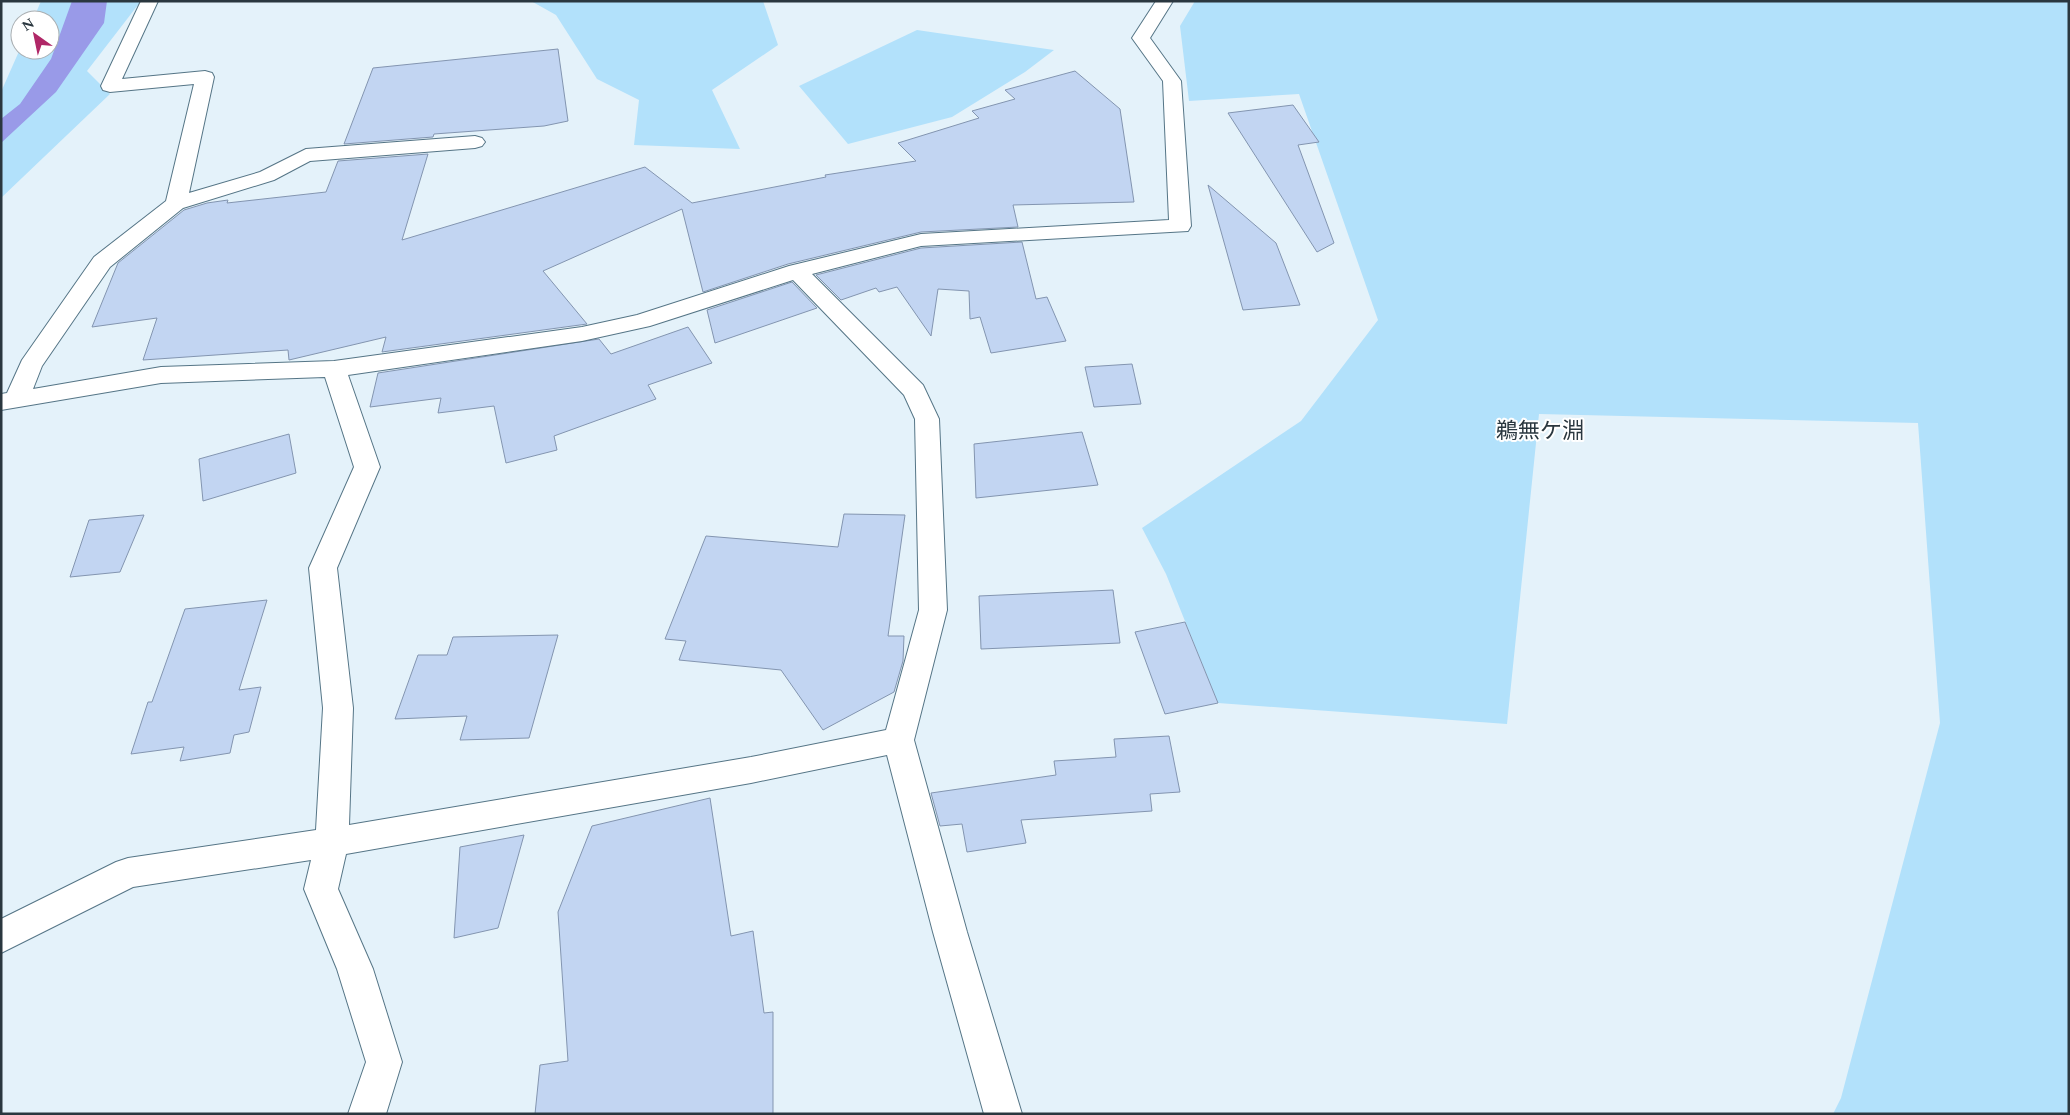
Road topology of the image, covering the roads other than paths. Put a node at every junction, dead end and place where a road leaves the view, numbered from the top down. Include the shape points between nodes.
1 (150, 1) edge
2 (1166, 1) edge
3 (474, 142) dead end
4 (176, 204) junction
5 (797, 270) junction
6 (334, 369) junction
7 (9, 400) edge
8 (899, 740) junction
9 (332, 842) junction
10 (1, 937) edge
11 (367, 1114) edge
12 (1003, 1114) edge

1 - 4 street via 110,86 205,77
2 - 5 street via 1141,38 1172,81 1180,226 921,240
3 - 4 street via 306,155 267,176
4 - 7 street via 102,262
5 - 6 street via 642,321 582,334
5 - 8 street via 914,391 927,419 933,610
6 - 7 street via 161,375
6 - 9 street via 367,468 323,568 338,708
8 - 9 street via 752,770
8 - 12 street
9 - 10 street via 128,873
9 - 11 street via 321,889 355,969 384,1062

